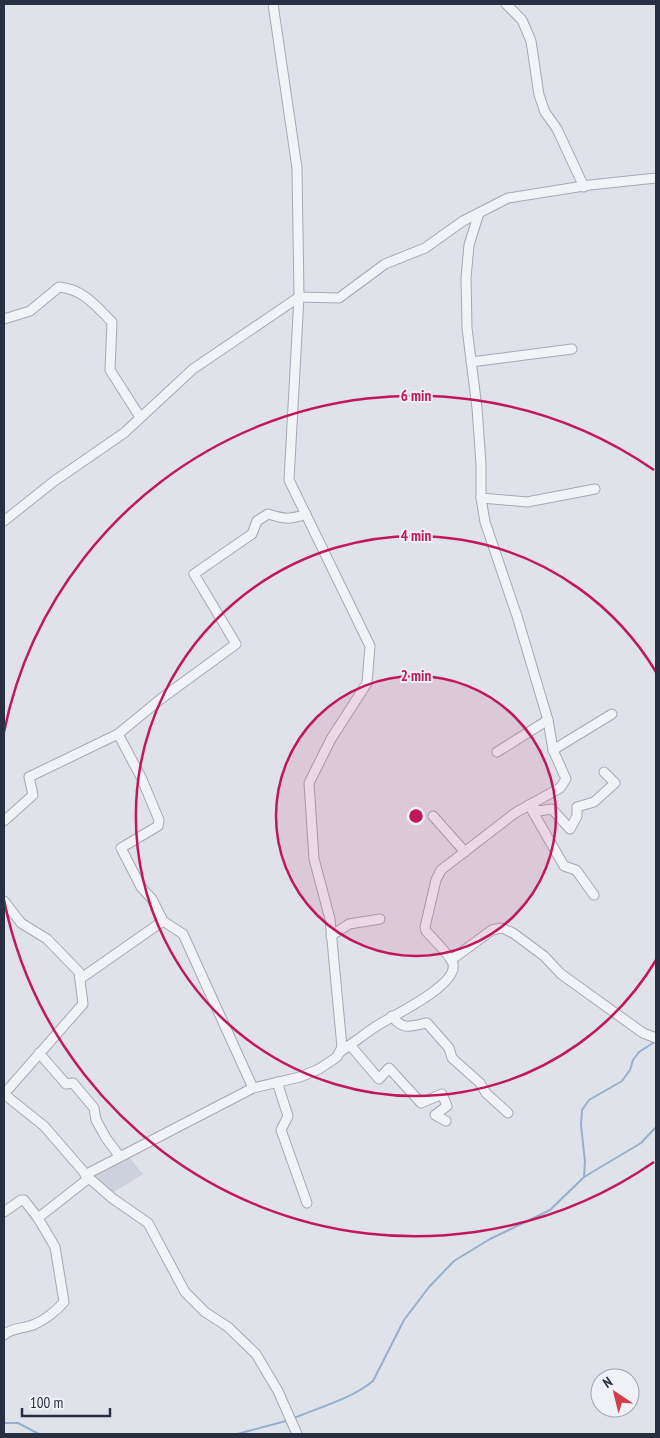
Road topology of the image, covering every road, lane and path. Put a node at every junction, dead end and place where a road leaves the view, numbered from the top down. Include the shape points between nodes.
1 (273, 4) edge
2 (506, 4) edge
3 (656, 178) edge
4 (584, 186) junction
5 (479, 213) junction
6 (299, 297) junction
7 (4, 319) edge
8 (572, 349) dead end
9 (470, 362) junction
10 (140, 417) junction
11 (595, 489) dead end
12 (481, 498) junction
13 (306, 514) junction
14 (4, 522) edge
15 (612, 714) dead end
16 (548, 720) junction
17 (118, 734) junction
18 (554, 750) junction
19 (497, 752) dead end
20 (604, 772) dead end
21 (529, 805) junction
22 (433, 816) dead end
23 (4, 821) edge
24 (465, 852) junction
25 (594, 895) dead end
26 (4, 901) edge
27 (380, 919) dead end
28 (162, 921) junction
29 (331, 936) junction
30 (451, 960) junction
31 (80, 979) junction
32 (392, 1016) junction
33 (655, 1038) edge
34 (350, 1045) junction
35 (340, 1052) junction
36 (39, 1053) junction
37 (277, 1082) junction
38 (253, 1088) junction
39 (4, 1094) edge
40 (508, 1113) dead end
41 (446, 1121) dead end
42 (120, 1156) junction
43 (87, 1176) junction
44 (307, 1203) dead end
45 (4, 1212) edge
46 (38, 1218) junction
47 (4, 1335) edge
48 (296, 1434) edge

1 - 6 street via 296,168
2 - 4 street via 522,20 531,41 545,112 557,129
3 - 4 street
4 - 5 street via 508,198
5 - 6 street via 425,248 385,264 340,298
5 - 9 street via 469,245 466,278
6 - 10 street via 193,369
6 - 13 street via 289,480
7 - 10 street via 30,311 59,287 70,288 86,296 112,322 110,370
8 - 9 street
9 - 12 street via 482,464
10 - 14 street via 124,433
11 - 12 street via 527,502
12 - 16 street
13 - 17 street via 293,519 268,514 257,521 252,534 194,574 236,644
13 - 29 street via 370,646 366,683 331,739 309,783 314,859 330,918
15 - 18 street
16 - 18 street
16 - 19 street
17 - 23 street via 29,776 33,795
17 - 28 street via 159,820 158,826 121,848 141,887 152,898
18 - 21 street via 566,779 564,784
20 - 21 street via 615,783 594,802 577,807 577,816 570,829 552,809 539,811
21 - 24 street
21 - 25 street via 564,866 576,870
22 - 24 street
24 - 30 street via 439,873 426,925 426,931
26 - 31 street via 21,923 47,939 79,972
27 - 29 street via 349,924
28 - 31 street
28 - 38 street via 182,934
29 - 35 street
30 - 32 street via 453,970 447,980
30 - 33 street via 492,930 502,928 544,956 561,974 643,1033
31 - 36 street via 83,1004
32 - 34 street
32 - 40 street via 406,1027 427,1022 449,1048 452,1058
34 - 35 street
34 - 41 street via 379,1079 389,1068 420,1103 442,1094 447,1106 435,1115
35 - 37 street via 319,1069
36 - 39 street
36 - 42 street via 66,1084 73,1083 94,1108 96,1120
37 - 38 street
37 - 44 street via 288,1116 281,1130
38 - 42 street
39 - 43 street via 44,1126
42 - 43 street
43 - 46 street
43 - 48 street via 148,1223 184,1292 256,1354 278,1391
45 - 46 street via 24,1200
46 - 47 street via 54,1247 64,1302 36,1324

